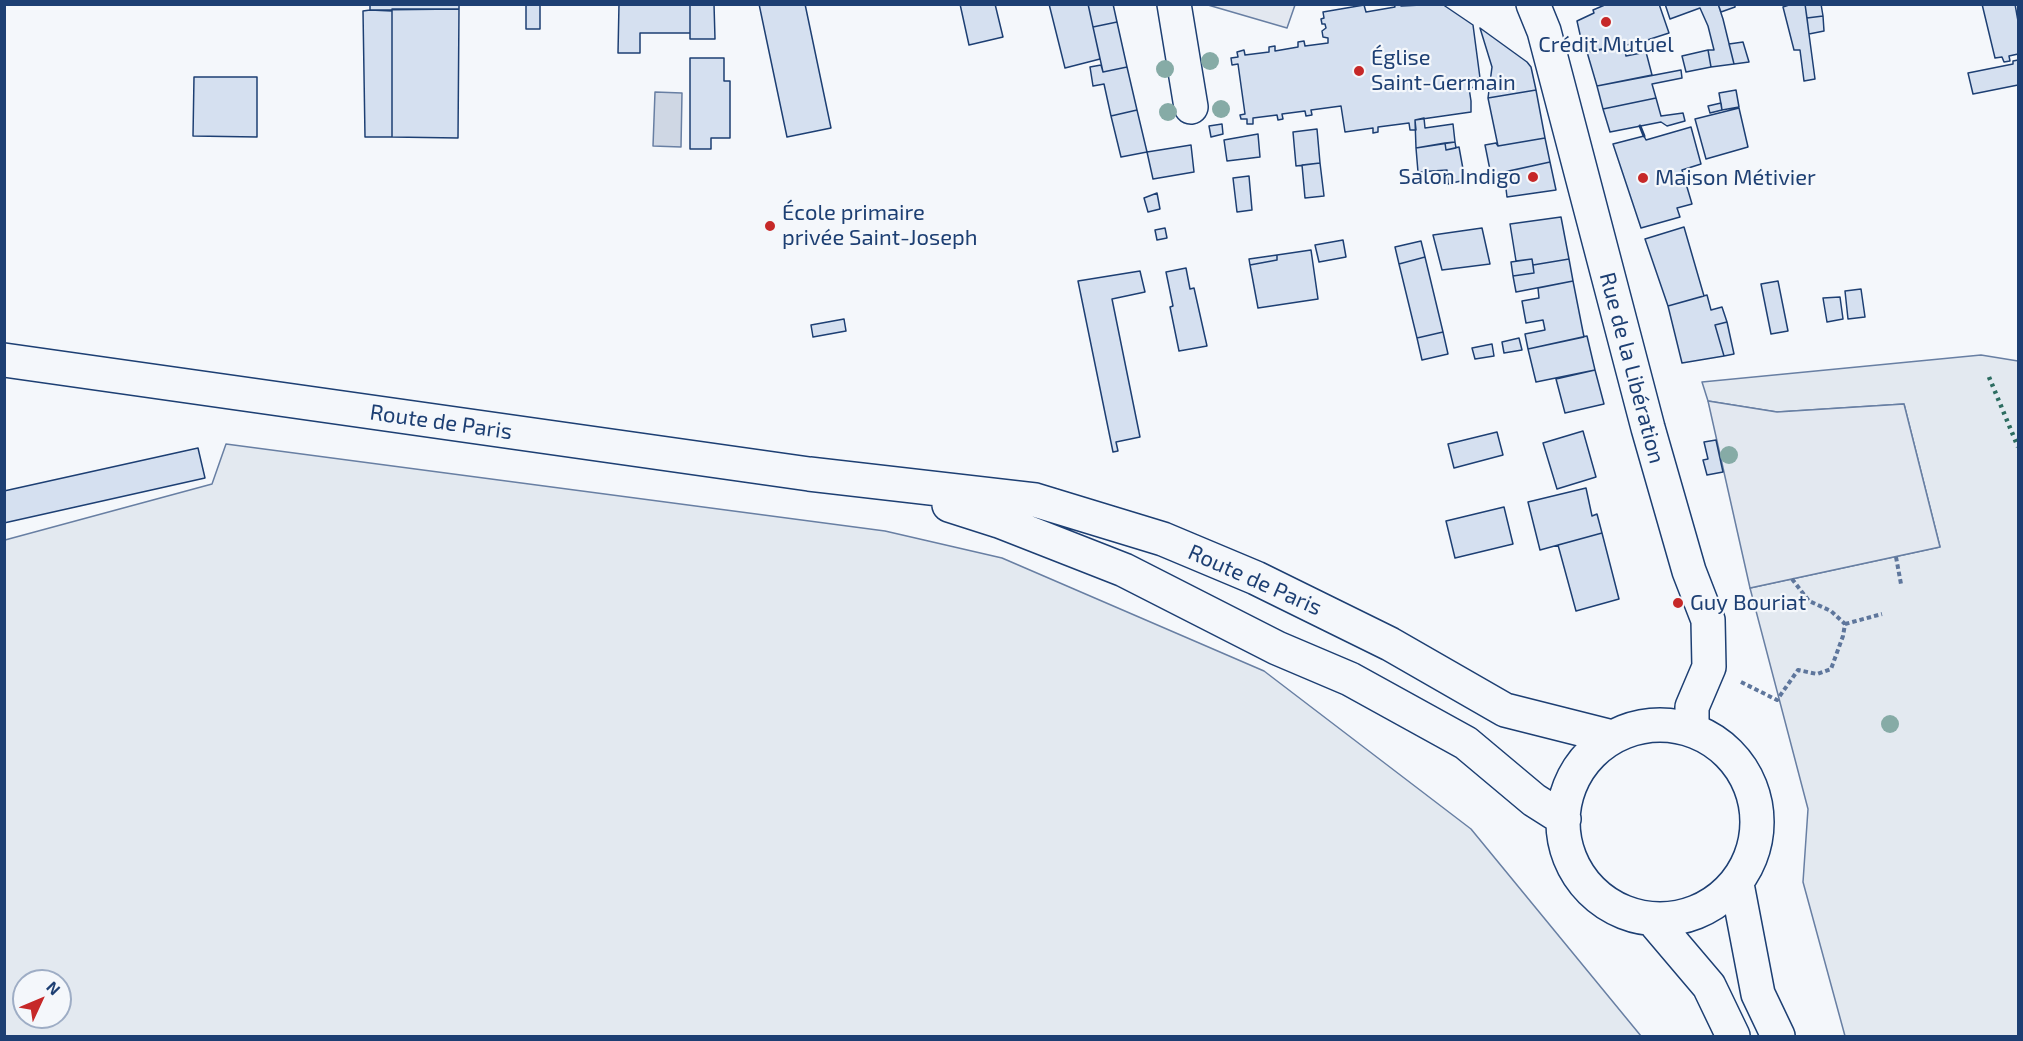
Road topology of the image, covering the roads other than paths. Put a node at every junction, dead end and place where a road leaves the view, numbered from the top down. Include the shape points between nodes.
1 (1174, 4) edge
2 (1533, 4) edge
3 (1191, 107) dead end
4 (4, 360) edge
5 (878, 482) junction
6 (1692, 729) junction
7 (1612, 737) junction
8 (1564, 819) junction
9 (1737, 884) junction
10 (1653, 920) junction
11 (1733, 1036) edge
12 (1778, 1036) edge

1 - 3 main road
2 - 6 main road, Rue de la Libération via 1544,31 1660,472 1708,620 1709,667 1692,707
4 - 5 main road, Route de Paris
5 - 7 main road, Route de Paris via 1035,500 1163,539 1266,583 1390,644 1505,710
5 - 8 main road, Route de Paris via 999,521 1124,570 1277,648 1350,678 1466,743 1534,800
6 - 7 main road via 1665,724 1638,727
6 - 9 main road via 1719,744 1741,767 1754,795 1758,826 1752,857
7 - 8 main road via 1590,753 1574,776
8 - 10 main road via 1564,839 1575,869 1595,894 1622,912
9 - 10 main road via 1713,905 1685,917
9 - 12 main road via 1758,994
10 - 11 main road via 1709,986

